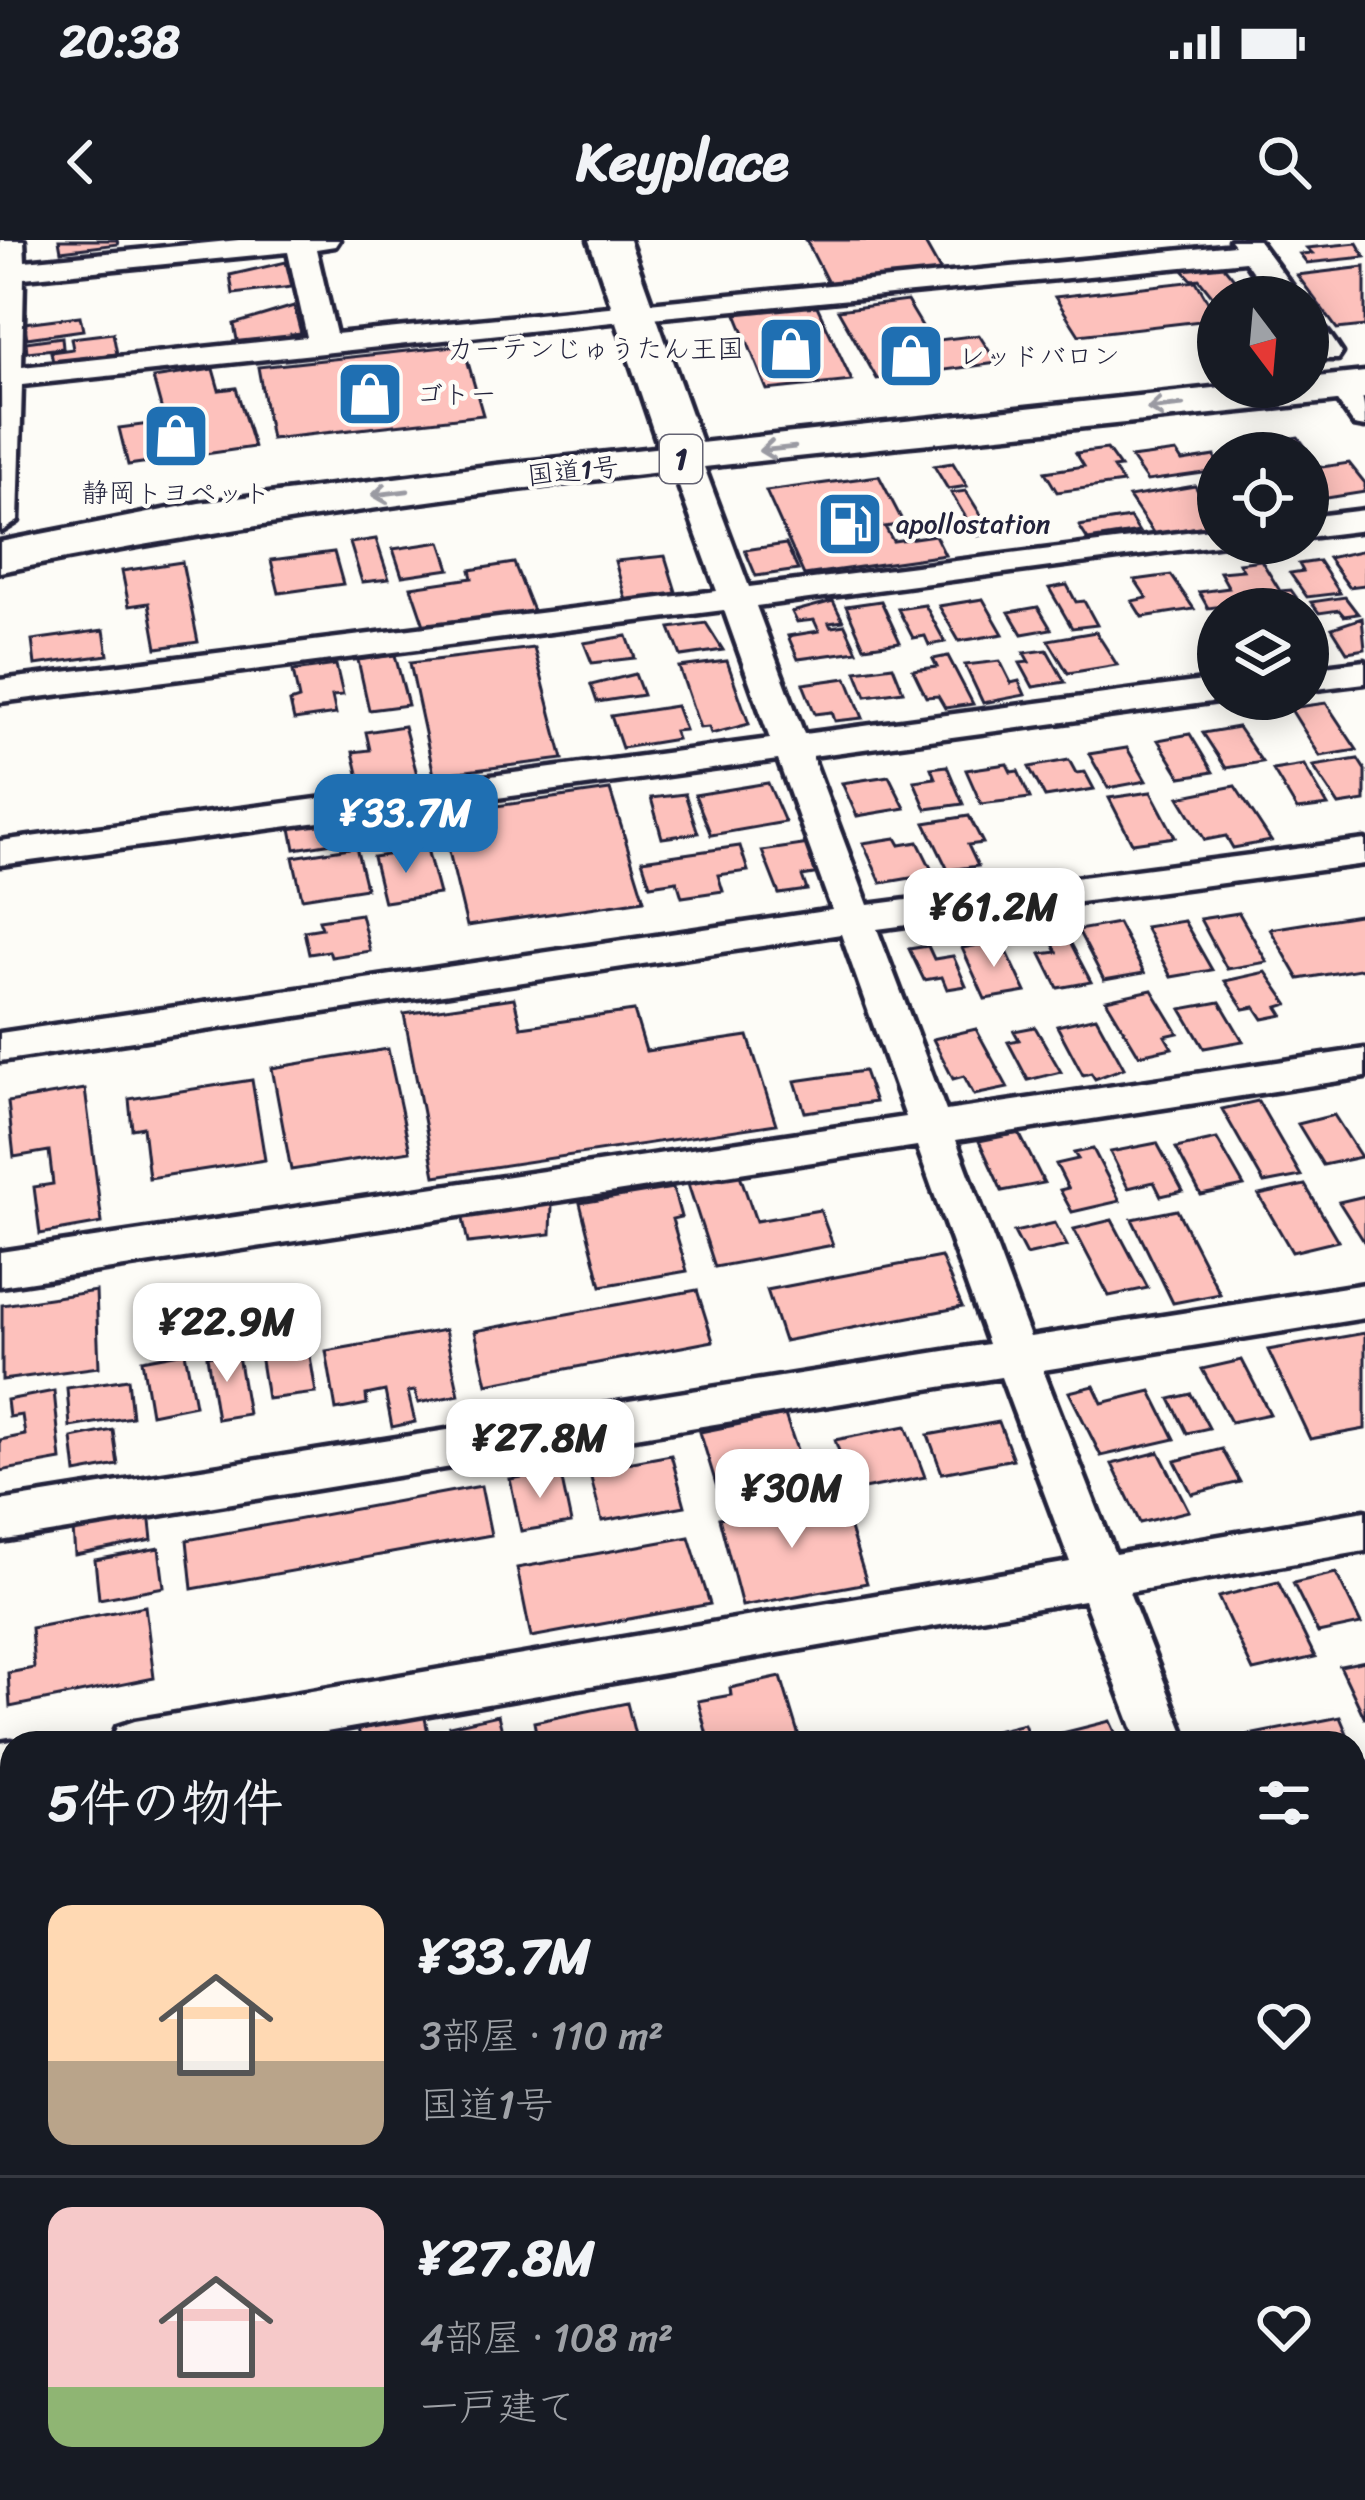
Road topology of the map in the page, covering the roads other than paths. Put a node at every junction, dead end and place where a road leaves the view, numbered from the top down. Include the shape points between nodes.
1 (609, 240) edge
2 (313, 241) edge
3 (1249, 246) edge
4 (7, 261) edge
5 (1271, 276) edge
6 (631, 311) junction
7 (322, 343) junction
8 (1197, 368) edge
9 (1340, 368) edge
10 (6, 378) junction
11 (678, 442) junction
12 (1365, 520) edge
13 (1, 521) edge
14 (1329, 524) edge
15 (1197, 541) edge
16 (0, 557) edge
17 (734, 597) junction
18 (1365, 672) edge
19 (1329, 676) edge
20 (0, 691) edge
21 (1197, 693) edge
22 (792, 745) junction
23 (1365, 852) edge
24 (0, 853) edge
25 (858, 919) junction
26 (0, 1047) edge
27 (1365, 1063) edge
28 (934, 1130) junction
29 (0, 1269) edge
30 (1365, 1301) edge
31 (1016, 1356) junction
32 (0, 1521) edge
33 (1365, 1532) edge
34 (1100, 1580) junction
35 (206, 1731) edge
36 (1158, 1731) edge

1 - 6 street
2 - 4 street
2 - 7 street
3 - 5 street
3 - 6 street
4 - 10 street
6 - 7 street
6 - 11 street
7 - 10 street
8 - 11 highway, 国道1号 / 1
9 -> 11 highway, 国道1号 / 1
10 - 13 street
11 - 13 highway, 国道1号 / 1 via 322,463
11 -> 16 highway, 国道1号 / 1
11 - 17 street
12 - 14 street
15 - 17 street
17 - 20 street
17 - 22 street
18 - 19 street
21 - 22 street
22 - 24 street
22 - 25 street
23 - 25 street
25 - 26 street
25 - 28 street
27 - 28 street
28 - 29 street
28 - 31 street
30 - 31 street
31 - 32 street
31 - 34 street
33 - 34 street
34 - 35 street
34 - 36 street

